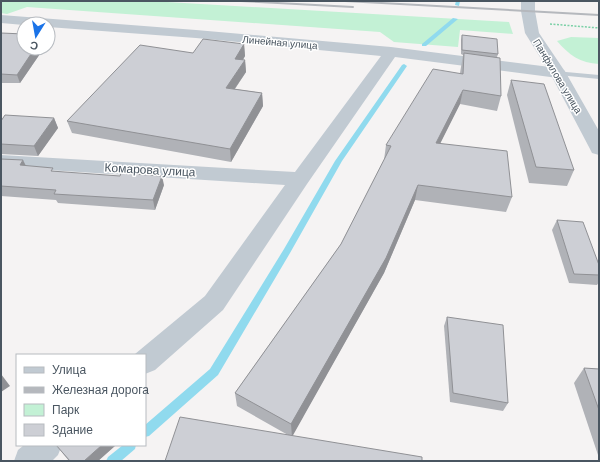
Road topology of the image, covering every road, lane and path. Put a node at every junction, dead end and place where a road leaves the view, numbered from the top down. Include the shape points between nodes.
1 (528, 1) edge
2 (1, 20) edge
3 (530, 23) junction
4 (599, 28) edge
5 (396, 53) junction
6 (558, 73) junction
7 (599, 77) edge
8 (599, 149) edge
9 (1, 161) edge
10 (300, 179) junction
11 (146, 361) edge
12 (46, 446) edge
13 (29, 461) edge

1 - 3 street, Панфилова улица
2 - 5 street, Линейная улица via 196,34
3 - 4 path
3 - 6 street, Панфилова улица via 532,33
5 - 6 street, Линейная улица
5 - 10 street
6 - 7 lane
6 - 8 street, Панфилова улица
9 - 10 street, Комарова улица
10 - 11 street via 214,303
12 - 13 street

